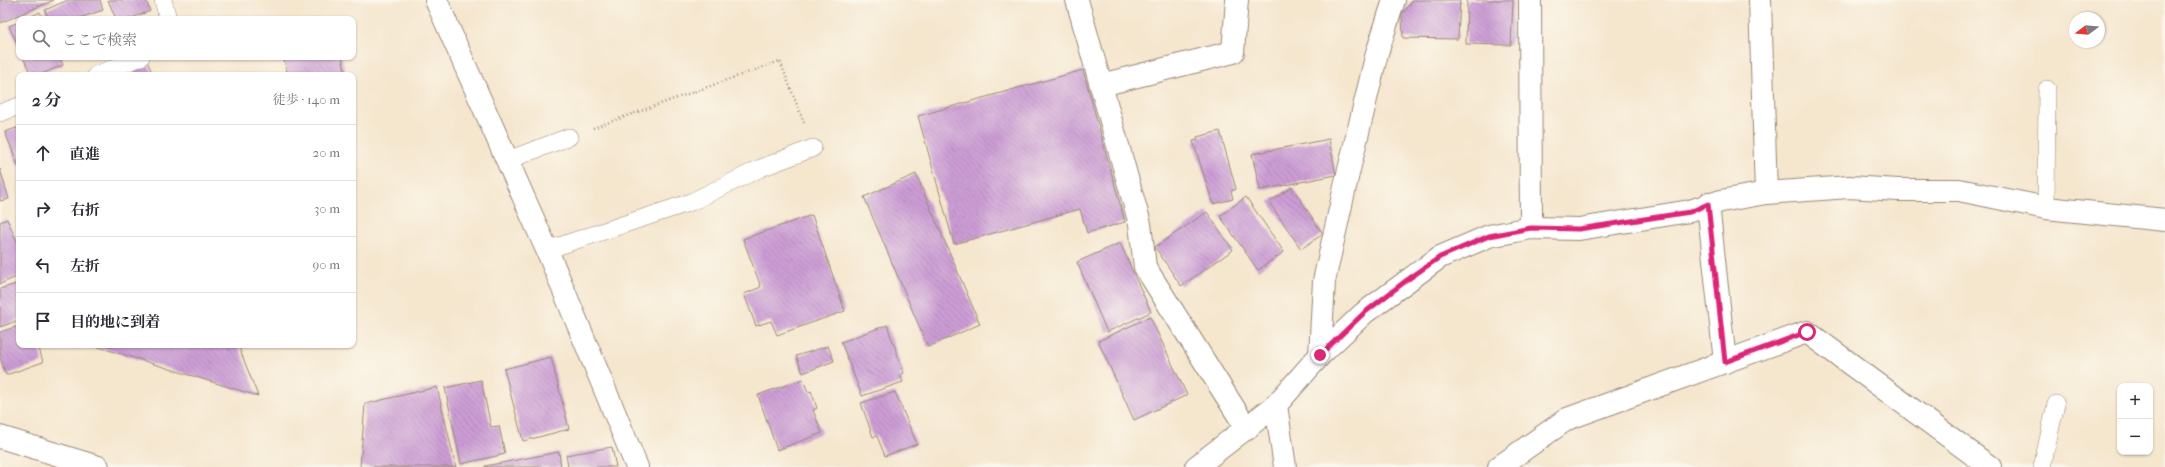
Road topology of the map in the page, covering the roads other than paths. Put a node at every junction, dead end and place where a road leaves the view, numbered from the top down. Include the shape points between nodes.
1 (164, 0) edge
2 (436, 0) edge
3 (1077, 0) edge
4 (1237, 0) edge
5 (1394, 0) edge
6 (1530, 0) edge
7 (1760, 0) edge
8 (167, 16) edge
9 (133, 60) edge
10 (103, 72) edge
11 (1101, 85) junction
12 (2047, 89) dead end
13 (16, 107) edge
14 (0, 113) edge
15 (569, 137) road end
16 (813, 148) road end
17 (508, 160) junction
18 (1766, 193) junction
19 (1708, 204) junction
20 (2046, 208) junction
21 (2165, 220) edge
22 (1531, 228) junction
23 (547, 250) junction
24 (1320, 355) junction
25 (1725, 362) junction
26 (2056, 404) dead end
27 (1276, 405) junction
28 (1247, 429) junction
29 (0, 437) edge
30 (98, 467) edge
31 (637, 467) edge
32 (1196, 467) edge
33 (1285, 467) edge
34 (1499, 467) edge
35 (1990, 467) edge
36 (2042, 467) edge

1 - 8 lane
2 - 17 main road
3 - 11 main road
4 - 11 main road via 1233,52
5 - 24 main road via 1377,53 1324,281
6 - 22 main road
7 - 18 main road
9 - 10 lane
11 - 28 main road via 1140,224 1145,267
12 - 20 lane
13 - 14 lane
15 - 17 lane
16 - 23 lane via 760,168 691,202
17 - 23 main road
18 - 19 main road
18 - 20 main road via 1849,187 1959,190
19 - 22 main road via 1690,212 1579,229
19 - 25 main road
20 - 21 main road
22 - 24 main road via 1489,236 1440,257 1364,313
23 - 31 main road
24 - 27 main road
25 - 34 main road via 1567,419
25 - 35 main road via 1807,332
26 - 36 lane
27 - 28 main road
27 - 33 main road
28 - 32 main road
29 - 30 main road

